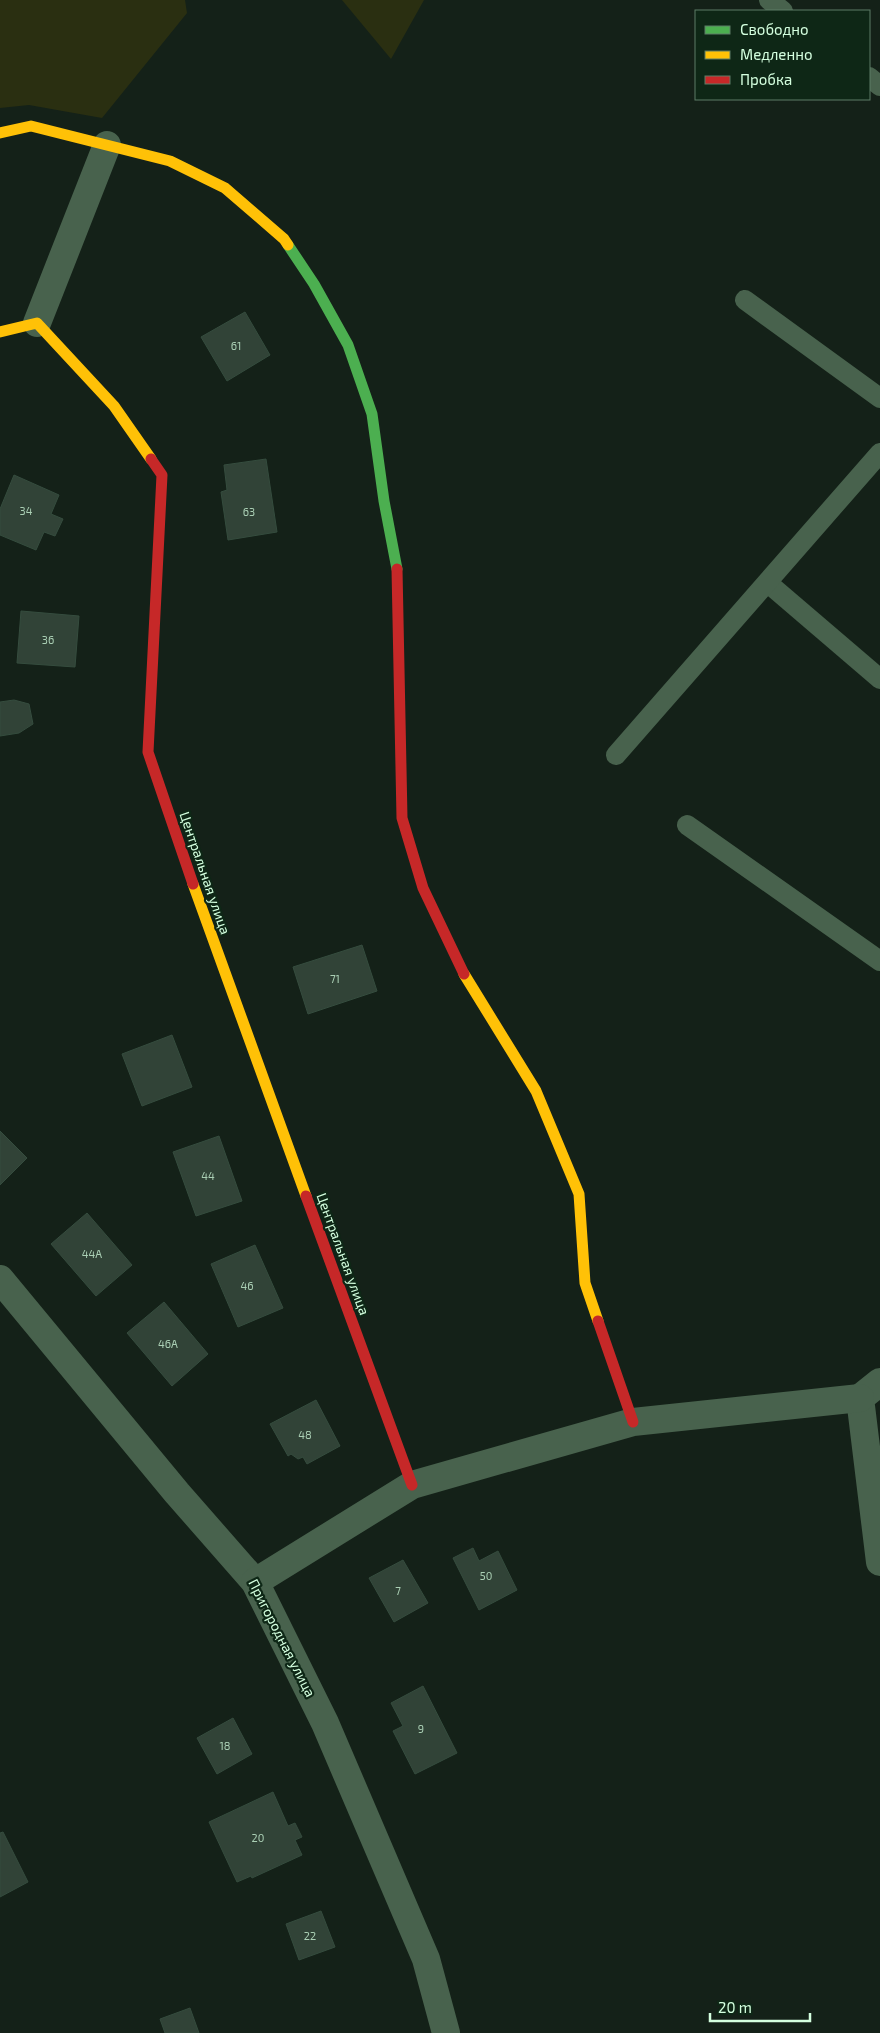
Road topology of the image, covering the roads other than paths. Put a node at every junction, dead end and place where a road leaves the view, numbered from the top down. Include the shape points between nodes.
1 (769, 0) edge
2 (782, 10) edge
3 (870, 78) edge
4 (880, 86) edge
5 (0, 133) edge
6 (107, 145) junction
7 (744, 300) dead end
8 (37, 323) junction
9 (0, 332) edge
10 (880, 398) edge
11 (880, 453) edge
12 (768, 584) junction
13 (880, 679) edge
14 (616, 755) dead end
15 (687, 825) dead end
16 (880, 961) edge
17 (0, 1279) edge
18 (870, 1390) edge
19 (633, 1422) junction
20 (412, 1485) junction
21 (880, 1562) edge
22 (255, 1582) junction
23 (446, 2033) edge

1 - 2 lane
3 - 4 lane
5 - 6 street via 31,126
6 - 8 street
6 - 19 street via 170,161 225,188 284,240 314,284 348,345 372,414 398,572 402,818 423,888 461,969 536,1091 579,1194 585,1282
7 - 10 lane
8 - 9 street
8 - 20 street, Центральная улица via 114,406 162,475 148,752 201,909
11 - 12 lane
12 - 13 lane
12 - 14 lane
15 - 16 lane
17 - 22 street, Пригородная улица
18 - 19 street
18 - 21 street
19 - 20 street
20 - 22 street
22 - 23 street, Пригородная улица via 325,1723 426,1959

